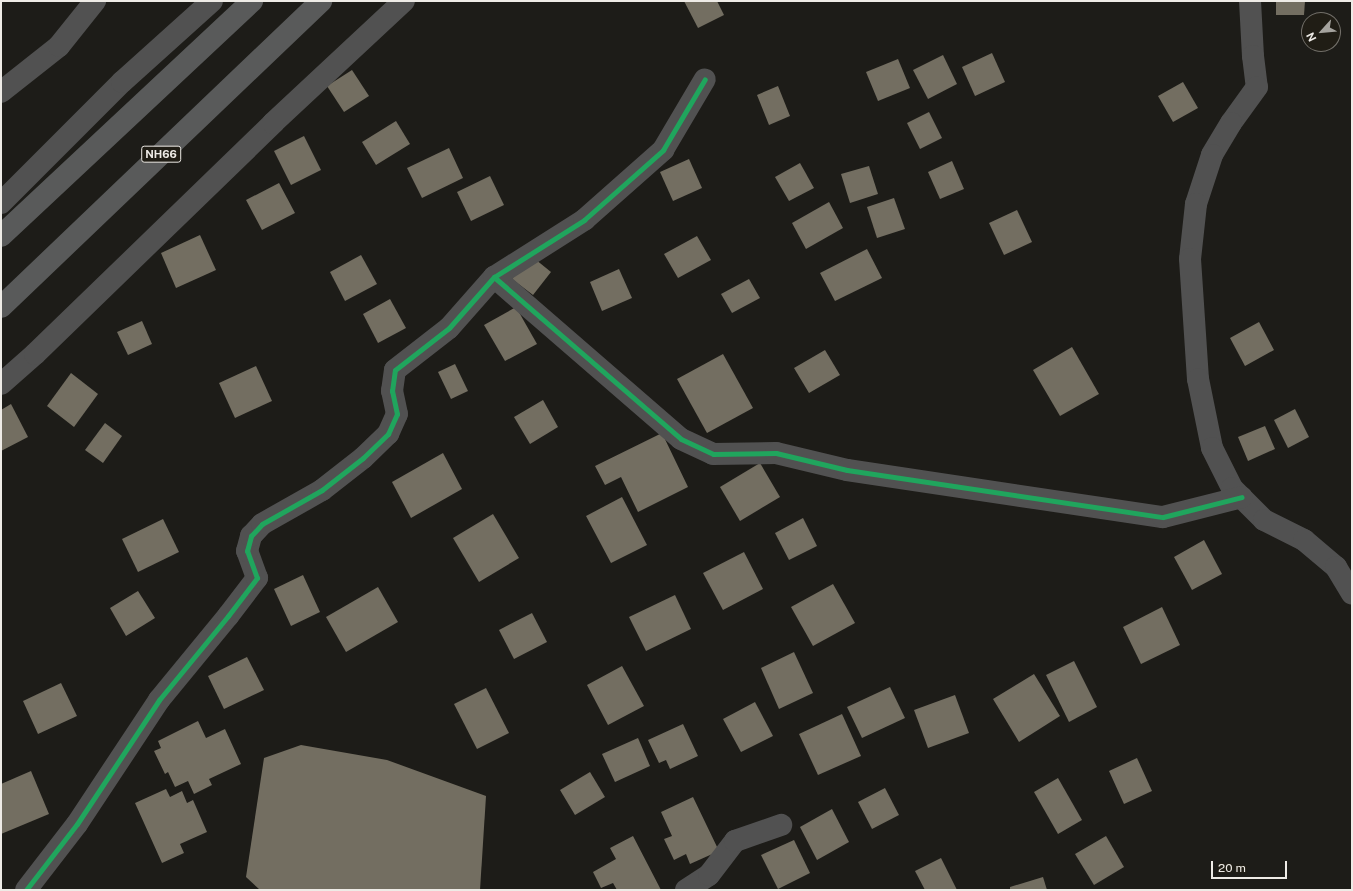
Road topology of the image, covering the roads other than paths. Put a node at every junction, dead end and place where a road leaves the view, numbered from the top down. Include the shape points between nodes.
1 (96, 1) edge
2 (212, 1) edge
3 (252, 1) edge
4 (321, 1) edge
5 (404, 1) edge
6 (1250, 1) edge
7 (705, 79) dead end
8 (1, 92) edge
9 (1, 203) edge
10 (1, 236) edge
11 (494, 277) junction
12 (1, 307) edge
13 (1, 384) edge
14 (1242, 497) junction
15 (1352, 594) edge
16 (781, 825) dead end
17 (26, 890) edge
18 (686, 890) edge

1 - 8 street via 59,46
2 - 9 street via 122,82
3 - 10 highway
4 - 12 highway, NH66
5 - 13 street
6 - 14 street via 1257,87 1212,155 1196,204 1190,260 1198,379 1212,448 1232,488
7 - 11 street via 663,150 584,220
11 - 14 street via 681,439 713,454 776,453 847,470 1163,517
11 - 17 street via 449,328 395,370 392,391 397,414 388,434 363,458 322,490 262,524 252,536 247,551 257,578 159,700 77,824
14 - 15 street via 1264,520 1304,540 1336,568
16 - 18 street via 735,841 709,875

